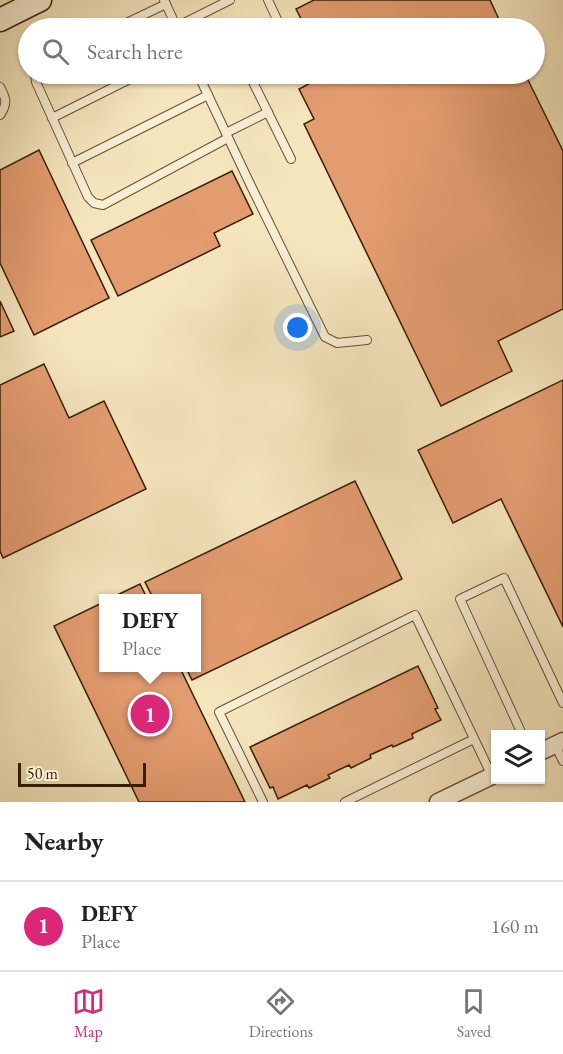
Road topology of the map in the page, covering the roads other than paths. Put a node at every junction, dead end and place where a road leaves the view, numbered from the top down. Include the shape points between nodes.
1 (40, 0) edge
2 (230, 0) edge
3 (268, 0) edge
4 (165, 2) edge
5 (135, 18) edge
6 (172, 18) edge
7 (196, 18) edge
8 (276, 18) edge
9 (0, 20) edge
10 (37, 84) edge
11 (120, 84) edge
12 (203, 84) edge
13 (254, 84) edge
14 (0, 87) edge
15 (208, 95) junction
16 (268, 112) junction
17 (0, 115) edge
18 (52, 118) junction
19 (227, 135) junction
20 (291, 159) dead end
21 (72, 163) junction
22 (367, 340) dead end
23 (563, 704) edge
24 (520, 730) edge
25 (474, 739) junction
26 (553, 746) edge
27 (563, 761) edge
28 (491, 770) edge
29 (491, 776) edge
30 (264, 802) edge
31 (345, 802) edge
32 (438, 802) edge

1 - 9 street
2 - 7 lane
3 - 8 lane
4 - 5 lane
4 - 6 lane
10 - 18 lane
11 - 18 lane
12 - 15 lane
13 - 16 lane
14 - 17 lane via 6,98
15 - 19 lane
15 - 21 lane
16 - 19 lane
16 - 20 lane
18 - 21 lane
19 - 21 lane via 103,205 88,197
19 - 22 lane via 326,337 337,343
23 - 24 lane via 504,578 460,599
25 - 28 lane
25 - 30 lane via 415,615 219,712
25 - 31 lane
26 - 27 lane
29 - 32 street

